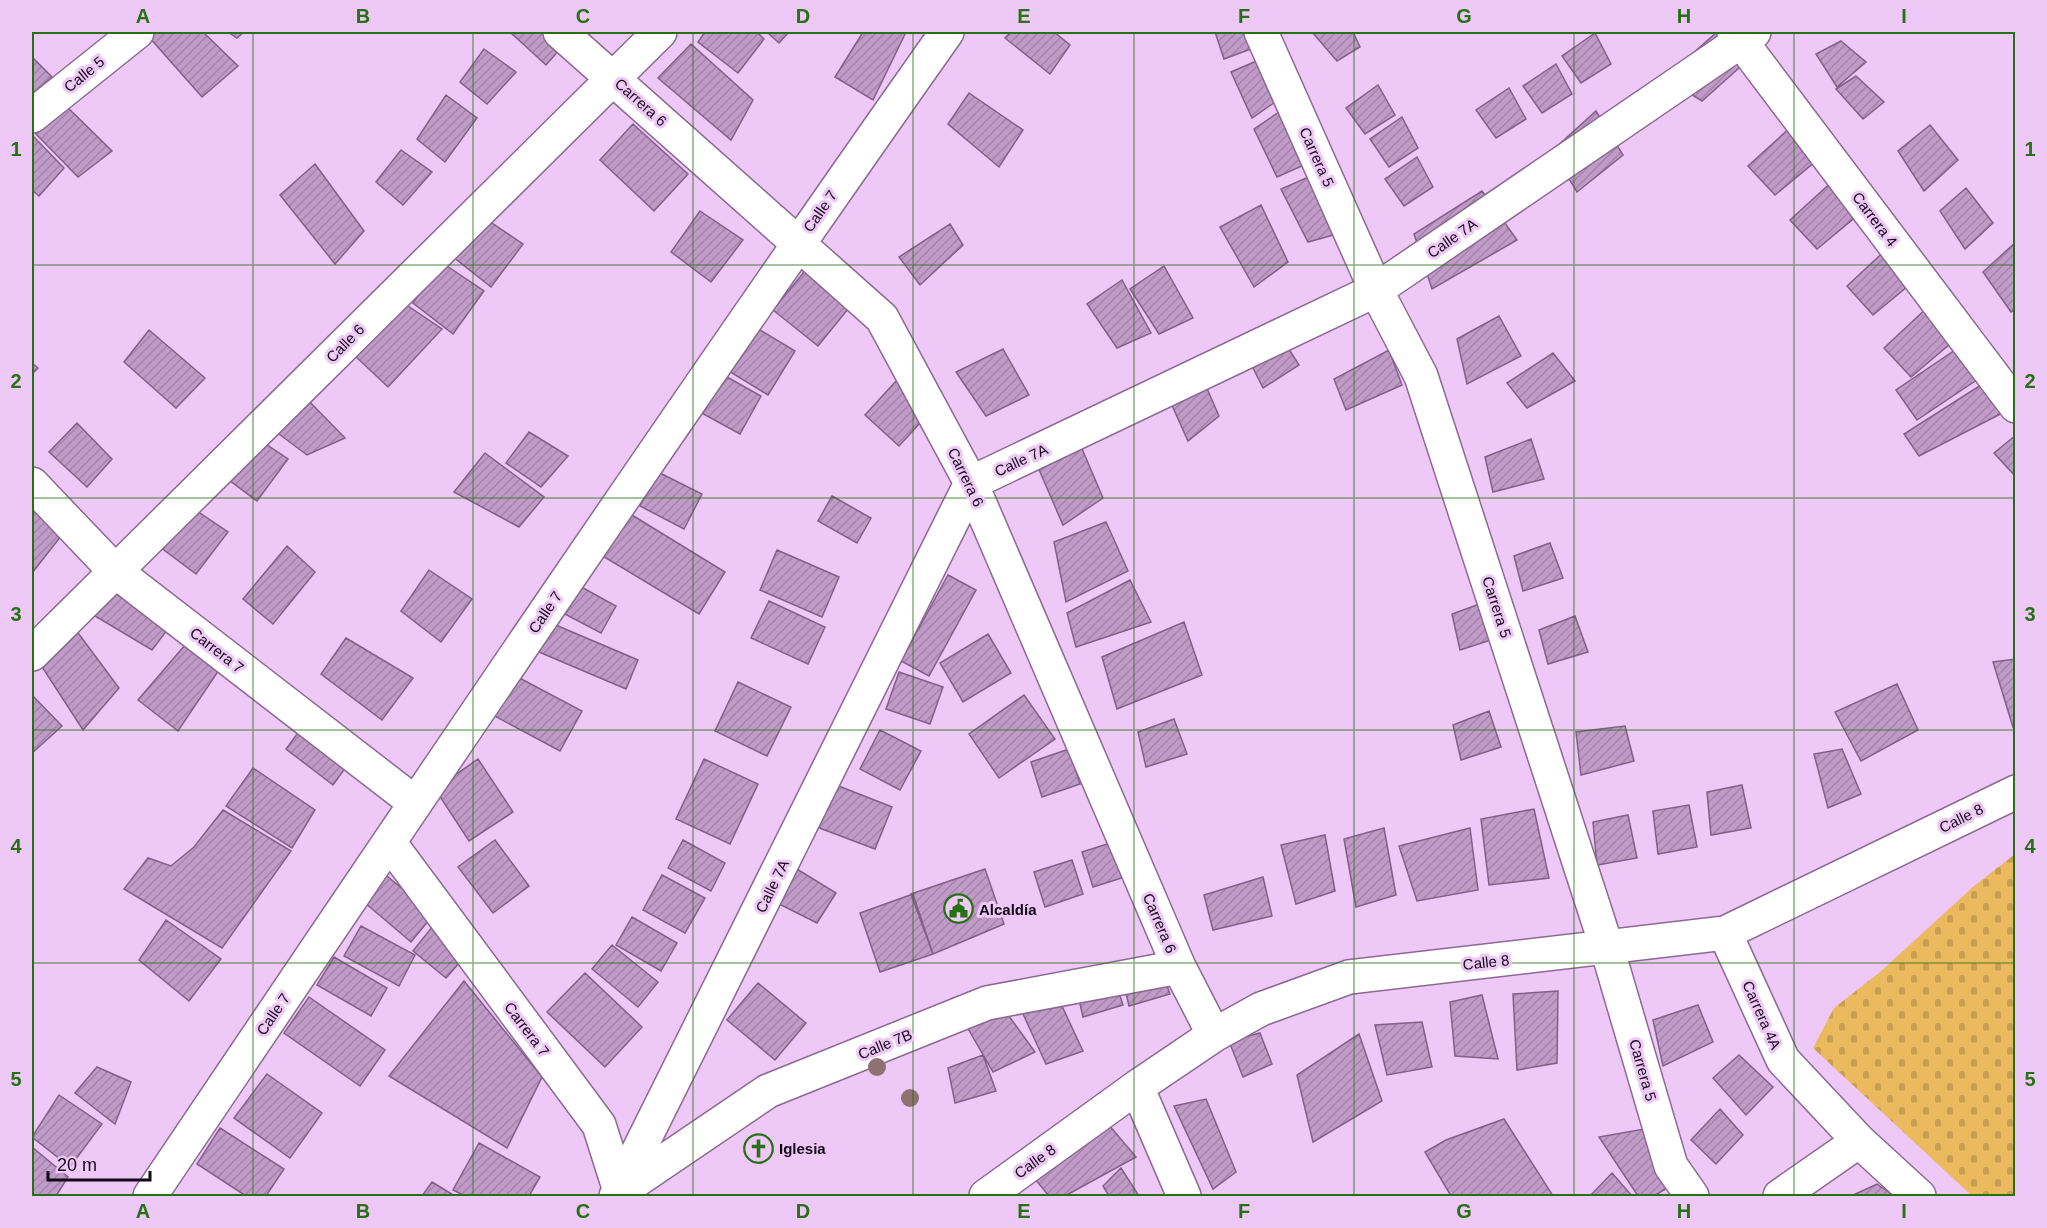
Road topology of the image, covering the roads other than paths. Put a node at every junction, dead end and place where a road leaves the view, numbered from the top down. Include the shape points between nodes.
1 (137, 32) edge
2 (560, 32) edge
3 (660, 32) edge
4 (947, 32) edge
5 (1261, 32) edge
6 (1743, 34) edge
7 (613, 77) junction
8 (32, 116) edge
9 (797, 244) junction
10 (1376, 291) junction
11 (2016, 406) edge
12 (971, 483) junction
13 (32, 484) edge
14 (115, 571) junction
15 (32, 654) edge
16 (2016, 792) edge
17 (414, 802) junction
18 (389, 842) junction
19 (1725, 933) junction
20 (1607, 948) junction
21 (1179, 967) junction
22 (1214, 1035) junction
23 (1137, 1087) junction
24 (1859, 1141) junction
25 (620, 1195) edge
26 (150, 1197) edge
27 (986, 1197) edge
28 (1184, 1197) edge
29 (1692, 1197) edge
30 (1780, 1197) edge
31 (1919, 1197) edge

1 - 8 street, Calle 5
2 - 7 street, Carrera 6
3 - 7 street, Calle 6
4 - 9 street, Calle 7
5 - 10 street, Carrera 5
6 - 10 street, Calle 7A
6 - 11 street, Carrera 4
7 - 9 street, Carrera 6
7 - 14 street, Calle 6
9 - 12 street, Carrera 6 via 882,318
9 - 17 street, Calle 7
10 - 12 street, Calle 7A
10 - 20 street, Carrera 5 via 1421,376
12 - 21 street, Carrera 6
12 - 25 street, Calle 7A
13 - 14 street, Carrera 7
14 - 15 street, Calle 6
14 - 17 street, Carrera 7
16 - 19 street, Calle 8
17 - 18 street, Calle 7
18 - 25 street, Carrera 7 via 599,1125
18 - 26 street, Calle 7
19 - 20 street, Calle 8
19 - 24 street, Carrera 4A via 1783,1060
20 - 22 street, Calle 8 via 1349,977 1261,1009
20 - 29 street, Carrera 5 via 1671,1166
21 - 22 street, Carrera 6
21 - 25 street, Calle 7B via 987,1003 768,1091
22 - 23 street, Calle 8
23 - 27 street, Calle 8
23 - 28 street
24 - 30 street
24 - 31 street

